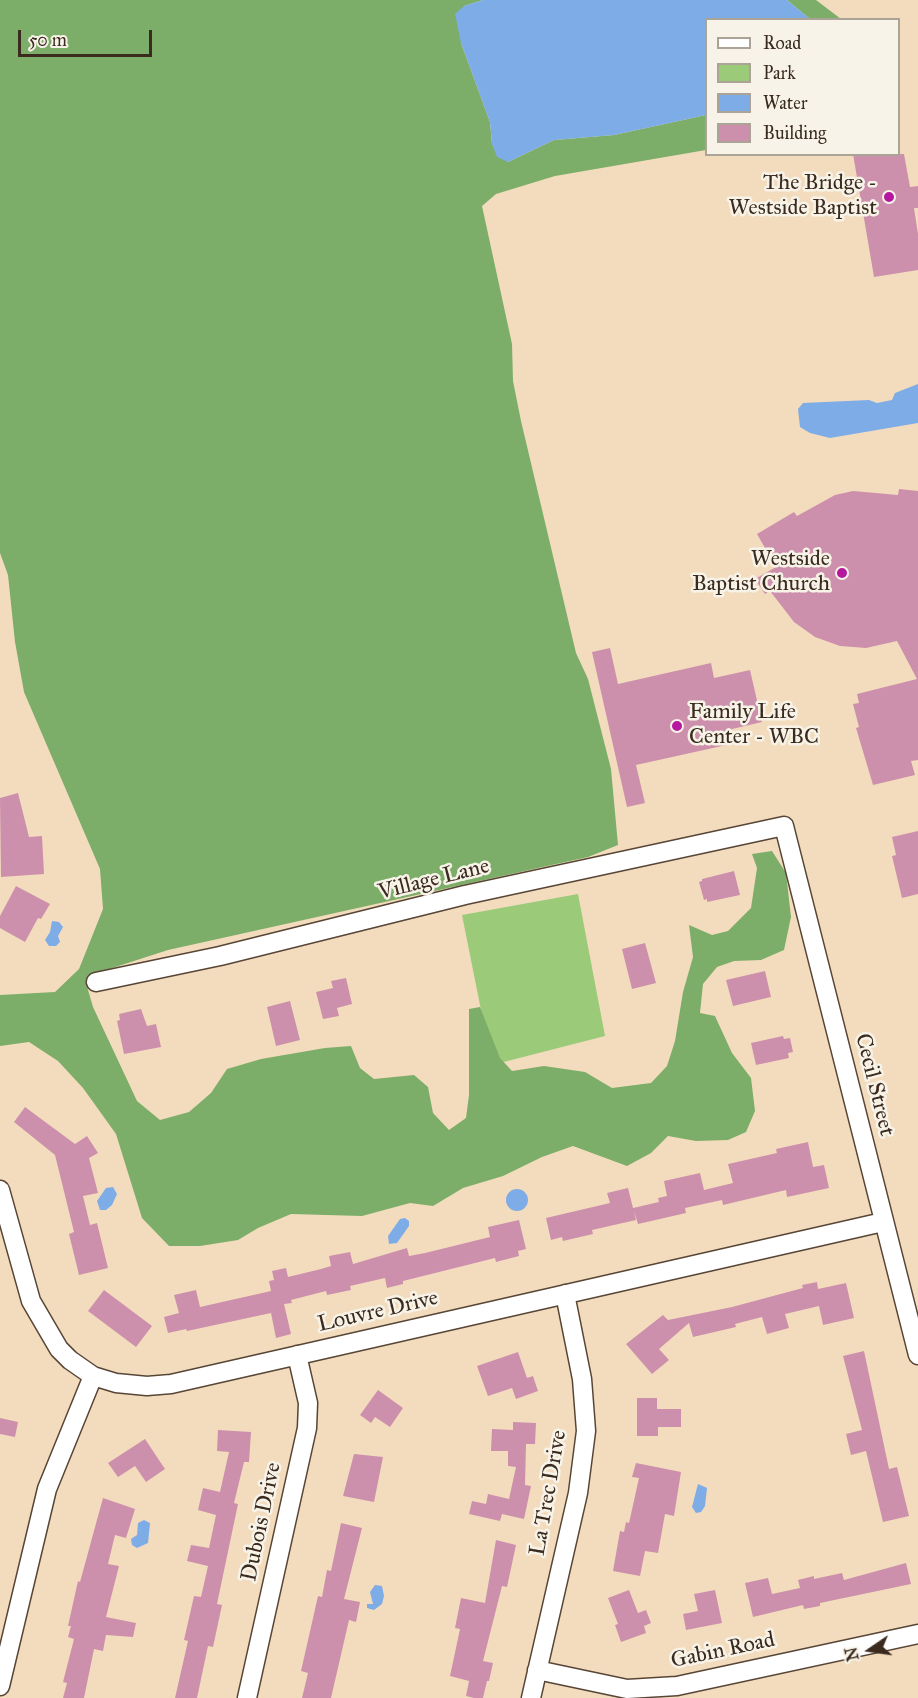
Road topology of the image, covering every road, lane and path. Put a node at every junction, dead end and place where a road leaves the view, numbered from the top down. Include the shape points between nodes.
1 (784, 826) joint
2 (96, 982) dead end
3 (0, 1190) edge
4 (883, 1222) junction
5 (565, 1294) junction
6 (918, 1354) edge
7 (297, 1356) junction
8 (93, 1376) junction
9 (918, 1634) edge
10 (537, 1670) junction
11 (0, 1686) edge
12 (247, 1698) edge
13 (531, 1698) edge

1 - 2 street, Village Lane via 465,895 220,956
1 - 4 street, Cecil Street
3 - 8 street, Louvre Drive via 38,1316 59,1349
4 - 5 street, Louvre Drive
4 - 6 street, Cecil Street
5 - 7 street, Louvre Drive
5 - 10 street, La Trec Drive via 582,1379 586,1431 578,1493
7 - 8 street, Louvre Drive via 171,1384 116,1383
7 - 12 street, Dubois Drive via 308,1403 307,1428
8 - 11 street via 47,1489
9 - 10 street, Gabin Road via 677,1686 627,1689
10 - 13 street, La Trec Drive

